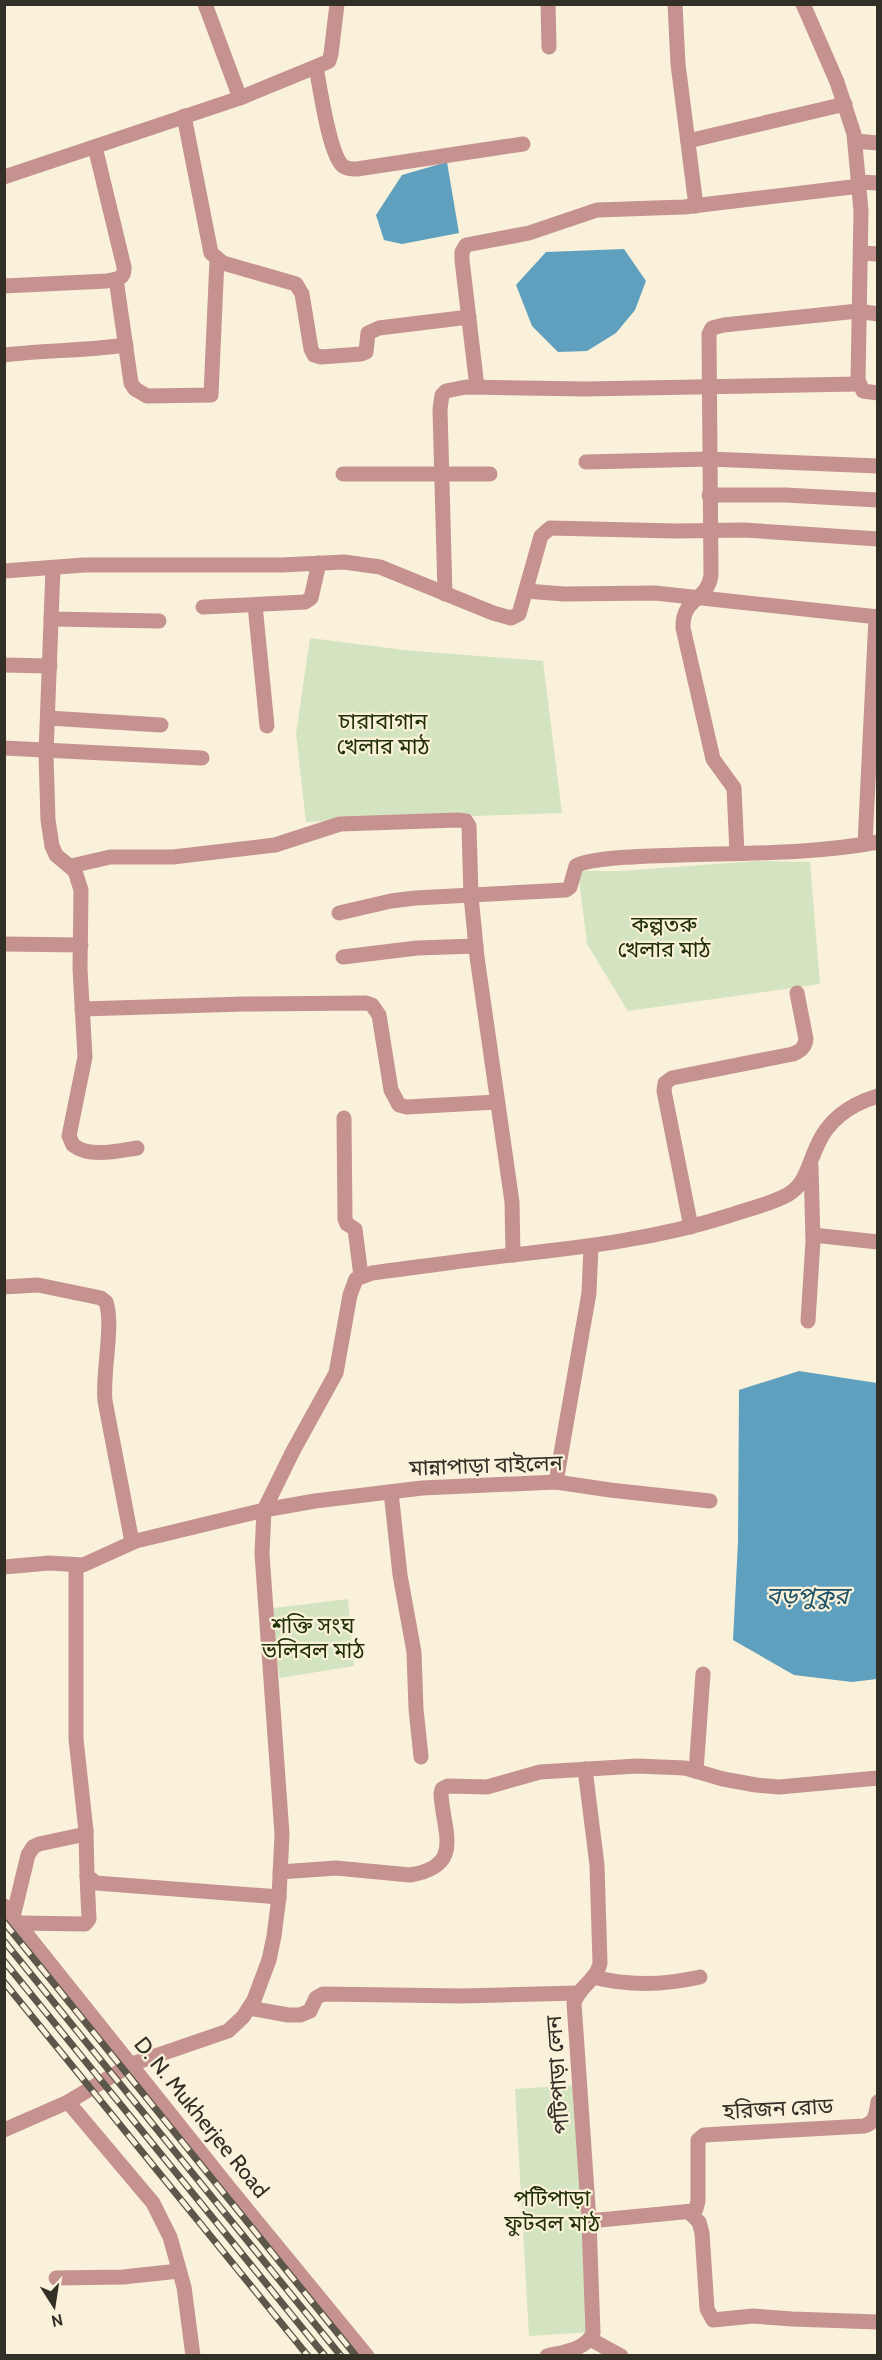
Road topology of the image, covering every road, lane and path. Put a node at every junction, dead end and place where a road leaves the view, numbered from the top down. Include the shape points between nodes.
1 (205, 4) edge
2 (548, 4) edge
3 (675, 4) edge
4 (803, 4) edge
5 (334, 6) edge
6 (549, 47) dead end
7 (316, 67) junction
8 (240, 98) junction
9 (845, 104) junction
10 (184, 116) junction
11 (688, 141) junction
12 (855, 141) junction
13 (878, 143) edge
14 (523, 144) dead end
15 (95, 147) junction
16 (4, 177) edge
17 (878, 183) edge
18 (860, 184) junction
19 (696, 206) junction
20 (861, 253) junction
21 (878, 254) edge
22 (217, 259) junction
23 (116, 279) junction
24 (4, 286) edge
25 (858, 311) junction
26 (878, 314) edge
27 (469, 317) junction
28 (126, 345) junction
29 (4, 355) edge
30 (858, 384) junction
31 (709, 386) junction
32 (477, 387) junction
33 (878, 393) edge
34 (709, 459) junction
35 (586, 462) dead end
36 (878, 466) edge
37 (344, 474) dead end
38 (441, 474) junction
39 (490, 474) dead end
40 (709, 495) junction
41 (878, 500) edge
42 (710, 530) junction
43 (878, 539) edge
44 (319, 563) junction
45 (53, 568) junction
46 (4, 572) edge
47 (525, 591) junction
48 (445, 594) junction
49 (698, 597) junction
50 (255, 605) junction
51 (203, 607) dead end
52 (877, 617) edge
53 (51, 619) junction
54 (159, 621) dead end
55 (4, 665) edge
56 (50, 666) junction
57 (48, 718) junction
58 (161, 725) dead end
59 (267, 726) dead end
60 (4, 747) edge
61 (47, 748) junction
62 (202, 758) dead end
63 (871, 843) edge
64 (737, 853) junction
65 (71, 866) junction
66 (471, 896) junction
67 (339, 913) dead end
68 (4, 944) edge
69 (81, 945) junction
70 (476, 946) junction
71 (343, 957) dead end
72 (797, 993) dead end
73 (82, 1009) junction
74 (878, 1095) edge
75 (497, 1102) junction
76 (344, 1118) dead end
77 (137, 1148) dead end
78 (811, 1160) junction
79 (691, 1227) junction
80 (813, 1234) junction
81 (878, 1242) edge
82 (591, 1246) junction
83 (513, 1255) junction
84 (361, 1276) junction
85 (4, 1287) edge
86 (808, 1321) dead end
87 (556, 1482) junction
88 (391, 1492) junction
89 (710, 1501) dead end
90 (264, 1510) junction
91 (132, 1542) junction
92 (76, 1566) junction
93 (4, 1567) edge
94 (703, 1674) dead end
95 (422, 1757) dead end
96 (585, 1769) junction
97 (696, 1771) junction
98 (878, 1778) edge
99 (86, 1831) junction
100 (280, 1872) junction
101 (87, 1876) junction
102 (279, 1897) junction
103 (12, 1915) edge
104 (593, 1977) junction
105 (700, 1977) dead end
106 (578, 1993) junction
107 (249, 2008) junction
108 (132, 2064) junction
109 (68, 2102) junction
110 (878, 2102) edge
111 (4, 2130) edge
112 (690, 2212) junction
113 (590, 2221) junction
114 (179, 2271) junction
115 (56, 2278) dead end
116 (878, 2322) edge
117 (590, 2339) junction
118 (193, 2355) edge
119 (367, 2355) edge
120 (548, 2355) edge
121 (621, 2355) edge

1 - 8 street
2 - 6 street
3 - 11 street
4 - 9 street
5 - 7 street via 330,58
7 - 8 street
7 - 14 street via 333,147 347,168
8 - 10 street
9 - 11 street
9 - 12 street
10 - 15 street
10 - 22 street via 208,244
11 - 19 street
12 - 13 street
12 - 18 street
15 - 16 street
15 - 23 street via 124,267 124,275
17 - 18 street
18 - 19 street
18 - 20 street
19 - 27 street via 597,210 529,233 466,245 462,260
20 - 21 street
20 - 25 street
22 - 27 street via 296,284 302,294 311,349 317,357 366,352 372,330
22 - 28 street via 212,395 140,393 131,383
23 - 24 street
23 - 28 street
25 - 26 street
25 - 30 street
25 - 31 street via 712,328
27 - 32 street
28 - 29 street
30 - 31 street
30 - 33 street via 863,391
31 - 32 street
31 - 34 street
32 - 38 street via 446,391 442,395
34 - 35 street
34 - 36 street
34 - 40 street
37 - 38 street
38 - 39 street
38 - 48 street
40 - 41 street
40 - 42 street
42 - 43 street
42 - 47 street via 550,528 541,536
42 - 49 street via 709,584
44 - 45 street
44 - 48 street via 380,567
44 - 50 street via 308,601
45 - 46 street
45 - 53 street
47 - 48 street via 519,614 511,618
47 - 49 street
49 - 52 street
49 - 64 street via 685,611 683,628 713,759 734,788
50 - 51 street
50 - 59 street
52 - 63 street
53 - 54 street
53 - 56 street
55 - 56 street
56 - 57 street
57 - 58 street
57 - 61 street
60 - 61 street
61 - 62 street
61 - 65 street via 47,809 52,846 56,855
63 - 64 street
64 - 66 street via 640,856 585,863 576,866 566,890
65 - 66 street via 110,857 173,857 275,845 340,824 463,820 469,826
65 - 69 street via 81,890
66 - 67 street via 391,901
66 - 70 street
68 - 69 street
69 - 73 street
70 - 71 street
70 - 75 street
72 - 79 street via 806,1039 800,1051 672,1078 665,1083
73 - 75 street via 366,1003 379,1015 391,1090 399,1105
73 - 77 street via 85,1057 70,1141 77,1149 86,1151
74 - 78 street via 843,1112 828,1127
75 - 83 street via 512,1202
76 - 84 street via 345,1219 356,1228
78 - 79 street via 803,1182 789,1194
78 - 80 street
79 - 82 street
80 - 81 street
80 - 86 street
82 - 83 street
82 - 87 street via 589,1293
83 - 84 street
84 - 90 street via 350,1295 336,1372
85 - 91 street via 56,1287 106,1302 105,1393
87 - 88 street, মান্নাপাড়া বাইলেন
87 - 89 street, মান্নাপাড়া বাইলেন
88 - 90 street, মান্নাপাড়া বাইলেন
88 - 95 street via 414,1652
90 - 91 street, মান্নাপাড়া বাইলেন
90 - 100 street via 262,1554 282,1814
91 - 92 street, মান্নাপাড়া বাইলেন
92 - 93 street via 49,1563
92 - 99 street via 76,1739
94 - 97 street
96 - 97 street via 670,1766
96 - 100 street via 540,1772 487,1787 454,1785 442,1789 448,1847 439,1863 423,1873 330,1867
96 - 104 street via 597,1864 600,1963
97 - 98 street via 778,1786
99 - 101 street
99 - 103 street via 33,1847
100 - 102 street
101 - 102 street via 96,1883
101 - 103 street via 86,1924
102 - 107 street via 269,1960
103 - 108 street, D. N. Mukherjee Road
104 - 105 street via 629,1984
104 - 106 street, পটিপাড়া লেন
106 - 107 street via 323,1994 316,1998 310,2011 300,2015
106 - 113 street, পটিপাড়া লেন via 574,2003
107 - 108 street via 228,2031
108 - 109 street
108 - 119 street, D. N. Mukherjee Road
109 - 111 street
109 - 114 street via 153,2203 170,2237
110 - 112 street, হরিজন রোড via 870,2125 700,2138 697,2205
112 - 113 street
112 - 116 street via 699,2222 702,2234 707,2309 713,2320 753,2316
113 - 117 street, পটিপাড়া লেন
114 - 115 street
114 - 118 street
117 - 120 street via 582,2346
117 - 121 street

